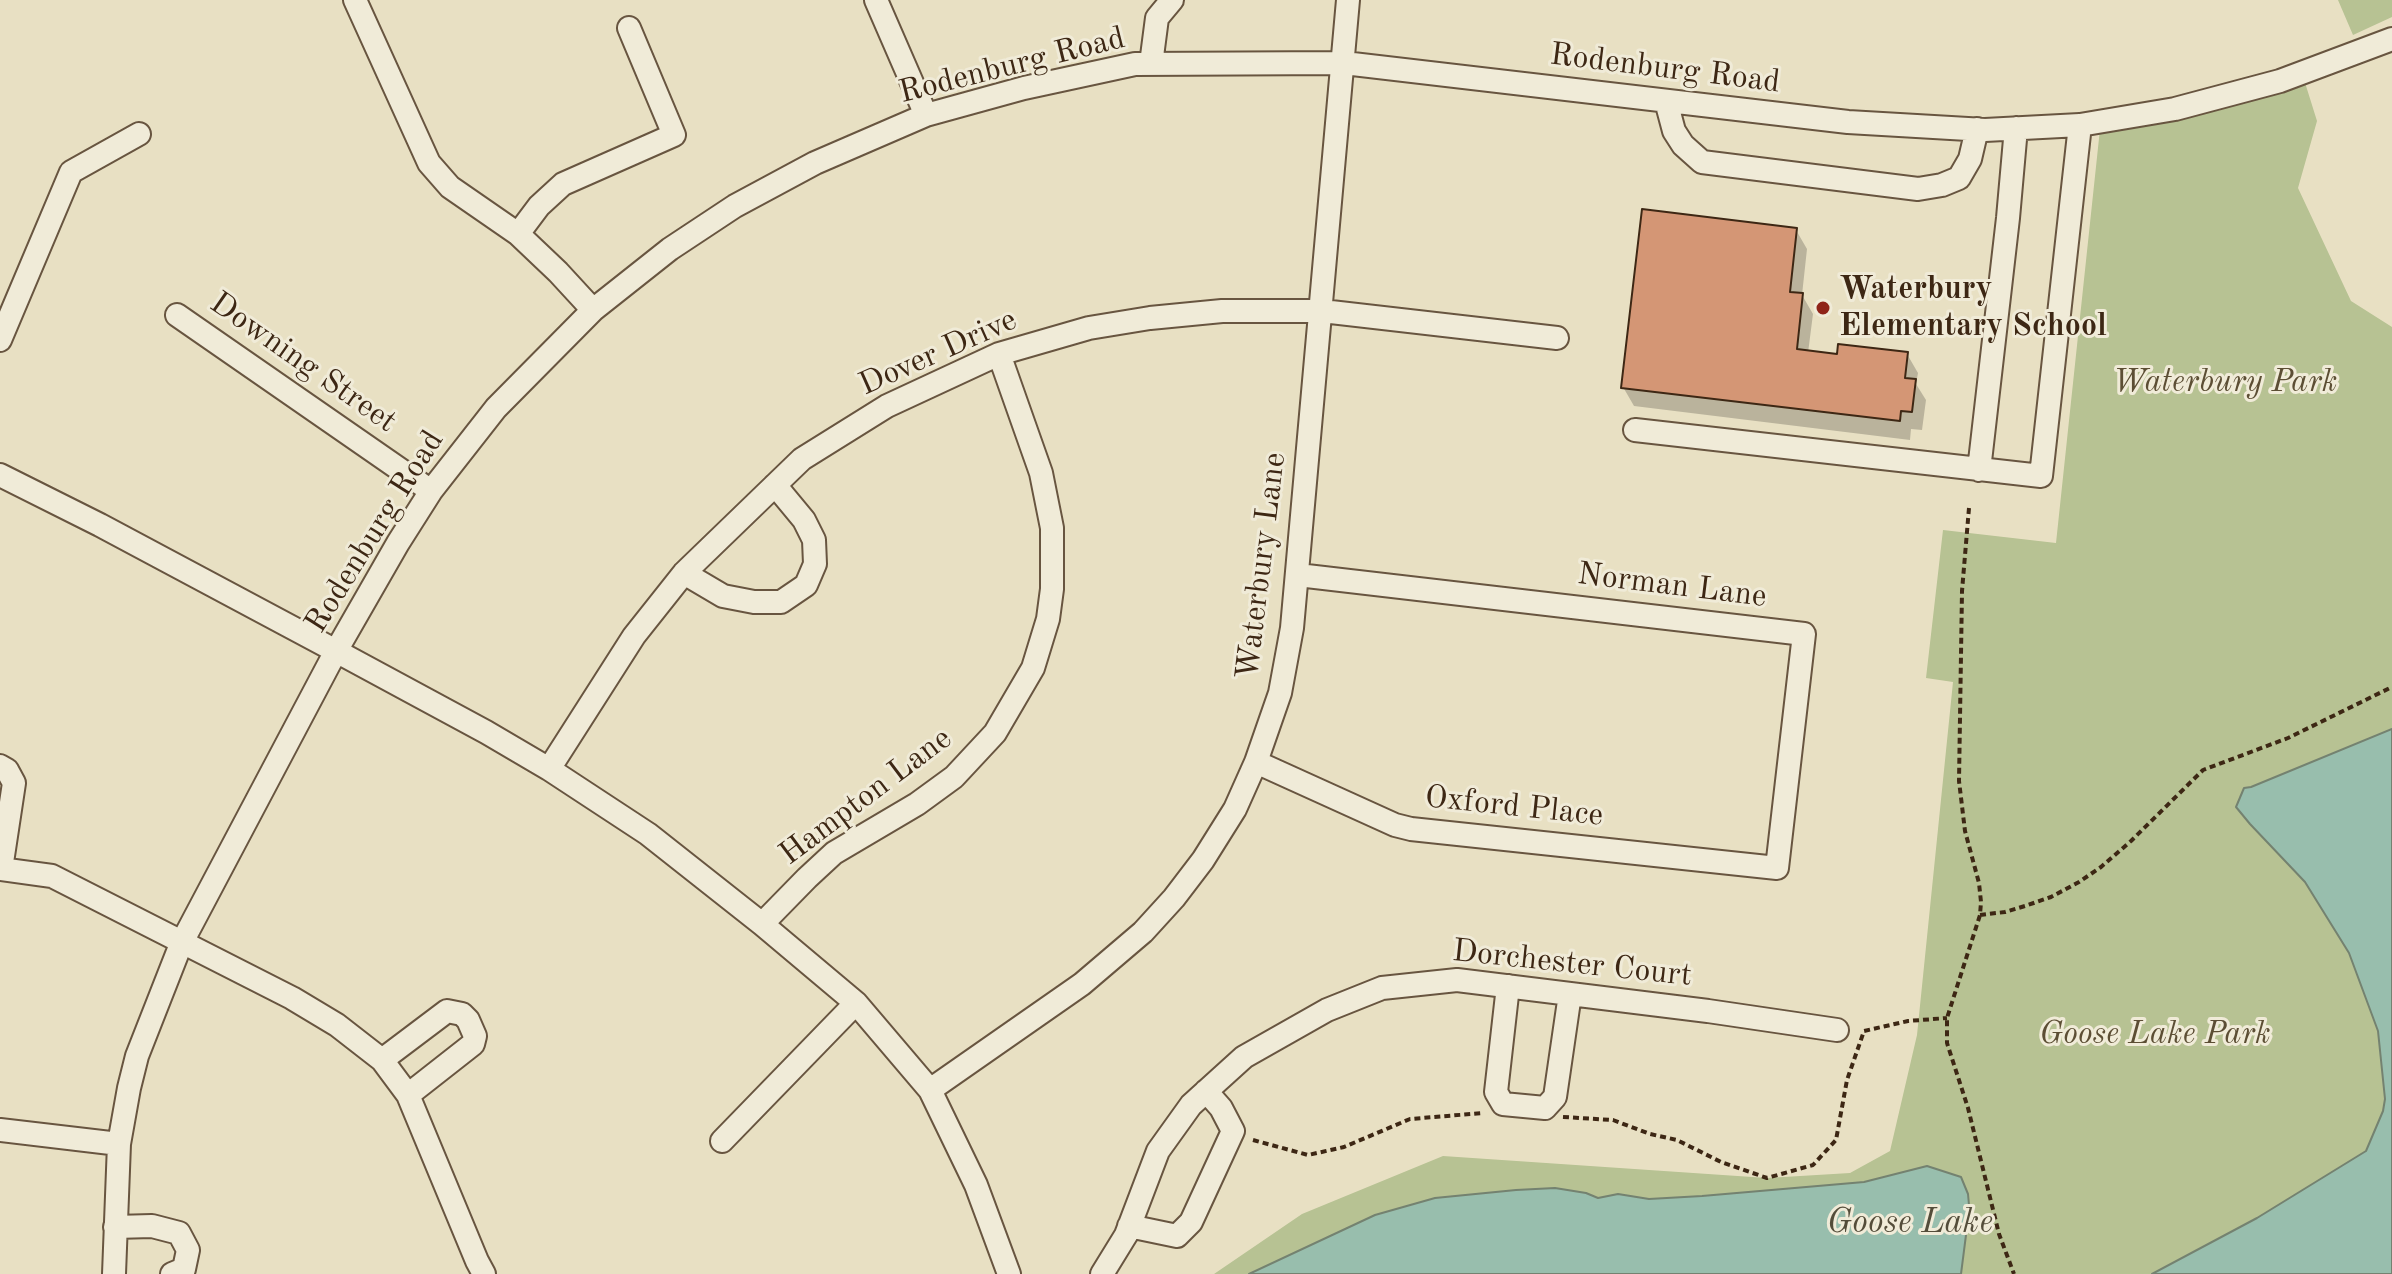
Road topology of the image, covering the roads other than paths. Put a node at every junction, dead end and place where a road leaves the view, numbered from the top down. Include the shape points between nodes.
1 (355, 0) edge
2 (876, 0) edge
3 (1172, 0) edge
4 (1348, 0) edge
5 (629, 28) dead end
6 (2392, 40) edge
7 (1344, 63) junction
8 (1151, 64) junction
9 (1666, 101) junction
10 (926, 115) junction
11 (2080, 125) junction
12 (2016, 128) junction
13 (1977, 129) junction
14 (139, 134) dead end
15 (518, 234) junction
16 (593, 310) junction
17 (1322, 311) junction
18 (177, 315) dead end
19 (1557, 338) dead end
20 (0, 340) edge
21 (999, 354) junction
22 (1635, 430) dead end
23 (1979, 470) junction
24 (0, 475) edge
25 (775, 485) junction
26 (431, 491) junction
27 (684, 573) junction
28 (1298, 575) junction
29 (336, 651) junction
30 (1256, 762) junction
31 (0, 766) edge
32 (549, 769) junction
33 (1777, 868) joint
34 (0, 869) edge
35 (762, 924) junction
36 (181, 944) junction
37 (1508, 986) junction
38 (1570, 994) junction
39 (856, 1003) junction
40 (1837, 1030) dead end
41 (382, 1060) junction
42 (930, 1090) junction
43 (1206, 1091) junction
44 (408, 1095) junction
45 (0, 1130) edge
46 (722, 1141) dead end
47 (119, 1144) junction
48 (1129, 1226) junction
49 (115, 1227) junction
50 (114, 1274) edge
51 (172, 1274) edge
52 (484, 1274) edge
53 (1009, 1274) edge
54 (1102, 1274) edge

1 - 15 street via 429,163 450,187
2 - 10 street
3 - 8 street via 1157,18
4 - 7 street, Waterbury Lane
5 - 15 street via 674,135 563,184
6 - 11 street, Rodenburg Road via 2248,90
7 - 8 street, Rodenburg Road
7 - 9 street, Rodenburg Road
7 - 17 street, Waterbury Lane
8 - 10 street, Rodenburg Road via 1024,88
9 - 13 street, Rodenburg Road via 1848,122
9 - 13 street via 1674,131 1702,162 1918,189 1959,178
10 - 16 street, Rodenburg Road via 815,163 735,206
11 - 12 street, Rodenburg Road
11 - 23 street via 2041,476
12 - 13 street, Rodenburg Road
12 - 23 street
14 - 20 street via 71,172
15 - 16 street
16 - 26 street, Rodenburg Road via 496,408
17 - 19 street, Dover Drive
17 - 21 street, Dover Drive via 1222,311 1150,318 1089,328
17 - 28 street, Waterbury Lane
18 - 26 street, Downing Street
21 - 25 street, Dover Drive via 887,406 802,459
21 - 35 street, Hampton Lane via 1041,473 1052,528 1048,619 1033,668 995,733 954,777 834,853
22 - 23 street
24 - 29 street
25 - 27 street, Dover Drive
25 - 27 street via 814,540 815,564 806,585 781,602 754,602 723,596
26 - 29 street, Rodenburg Road
27 - 32 street, Dover Drive via 634,636
28 - 30 street, Waterbury Lane via 1280,693
28 - 33 street, Norman Lane via 1804,634
29 - 32 street
29 - 36 street, Rodenburg Road
30 - 33 street, Oxford Place via 1411,829
30 - 42 street, Waterbury Lane via 1203,860 1143,932 1082,984
31 - 34 street via 14,783
32 - 35 street via 648,834
34 - 36 street via 52,876
35 - 39 street
36 - 41 street via 292,998
36 - 47 street, Rodenburg Road via 137,1056
37 - 38 street, Dorchester Court
37 - 38 street via 1496,1092 1503,1104 1545,1108 1555,1097
37 - 43 street, Dorchester Court via 1457,980 1382,988 1327,1010 1244,1057
38 - 40 street, Dorchester Court
39 - 42 street
39 - 46 street
41 - 44 street
41 - 44 street via 447,1011 468,1020 473,1044
42 - 53 street via 976,1185
43 - 48 street, Dorchester Court via 1158,1151
43 - 48 street via 1233,1131 1191,1222 1177,1236
44 - 52 street
45 - 47 street
47 - 49 street, Rodenburg Road
48 - 54 street, Dorchester Court
49 - 50 street, Rodenburg Road
49 - 51 street via 152,1226 179,1233 188,1250 184,1269

